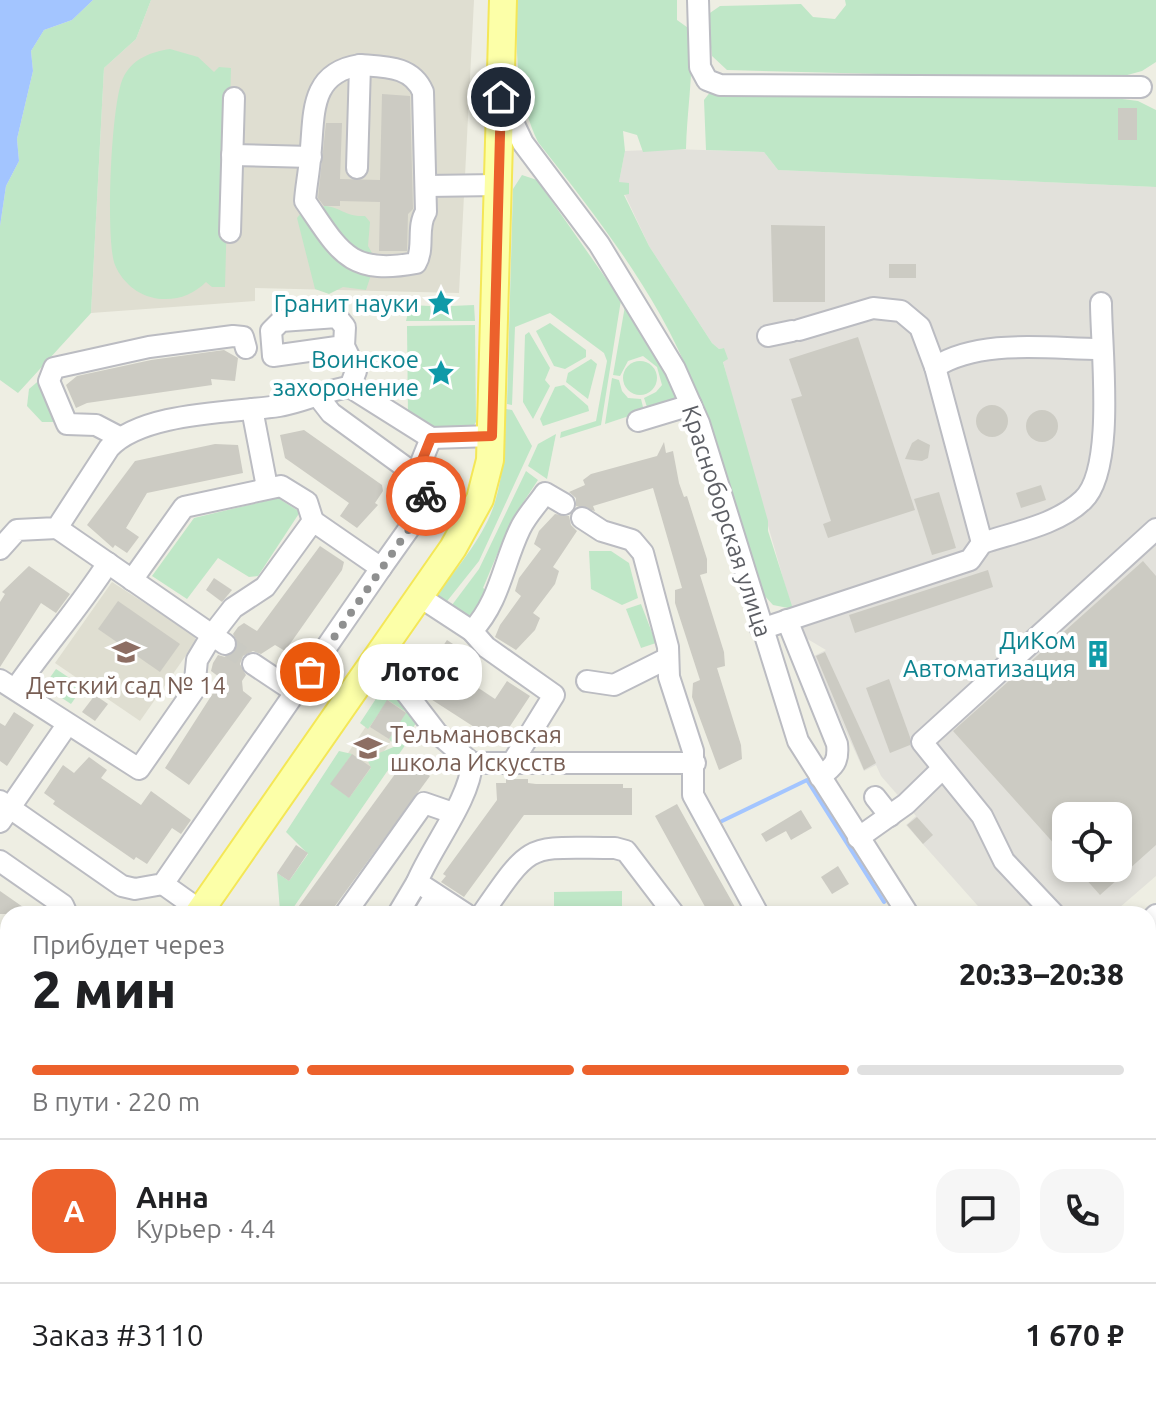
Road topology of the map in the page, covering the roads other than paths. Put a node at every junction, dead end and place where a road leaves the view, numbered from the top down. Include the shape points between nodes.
1 (503, 0) edge
2 (698, 0) edge
3 (360, 65) junction
4 (1141, 87) dead end
5 (501, 97) junction
6 (234, 98) dead end
7 (232, 155) junction
8 (311, 157) junction
9 (357, 168) dead end
10 (498, 185) junction
11 (426, 186) junction
12 (230, 232) dead end
13 (1101, 303) dead end
14 (768, 336) dead end
15 (344, 346) dead end
16 (246, 348) dead end
17 (1101, 349) junction
18 (935, 367) junction
19 (350, 387) junction
20 (317, 395) junction
21 (691, 405) junction
22 (252, 409) junction
23 (638, 421) dead end
24 (492, 436) junction
25 (119, 437) junction
26 (431, 438) junction
27 (416, 475) junction
28 (267, 487) junction
29 (564, 504) dead end
30 (582, 518) dead end
31 (313, 521) junction
32 (57, 528) junction
33 (1156, 529) edge
34 (982, 543) junction
35 (0, 549) edge
36 (108, 563) junction
37 (381, 568) junction
38 (132, 580) junction
39 (420, 597) junction
40 (787, 620) junction
41 (761, 629) junction
42 (472, 631) junction
43 (218, 640) junction
44 (668, 658) junction
45 (376, 661) junction
46 (253, 664) tunnel mouth
47 (587, 681) dead end
48 (8, 684) edge
49 (295, 692) junction
50 (67, 725) junction
51 (472, 763) junction
52 (512, 763) junction
53 (695, 763) junction
54 (941, 770) junction
55 (820, 777) junction
56 (875, 797) dead end
57 (3, 810) edge
58 (453, 813) junction
59 (890, 816) junction
60 (858, 838) junction
61 (0, 861) edge
62 (417, 882) junction
63 (163, 884) junction
64 (430, 905) edge
65 (63, 906) edge
66 (192, 906) edge
67 (204, 906) edge
68 (351, 906) edge
69 (403, 906) edge
70 (488, 906) edge
71 (668, 906) edge
72 (754, 906) edge
73 (902, 906) edge
74 (1046, 906) edge

1 - 5 main road
2 - 4 street via 700,67 707,80 720,85
3 - 8 street via 332,76 315,100
3 - 9 street
3 - 11 street via 403,70 419,82 427,132
5 - 10 main road
5 - 21 street, Красноборская улица via 523,143 628,289
6 - 7 street
7 - 8 street
7 - 12 street
8 - 11 street via 305,201 341,254 361,263 416,263
10 - 11 street
10 - 24 main road
13 - 17 street
14 - 18 street via 873,308 901,311 920,327
15 - 19 street via 356,371
16 - 25 street via 243,337 233,336 54,368 50,388 67,424 96,425
17 - 18 street via 973,352
17 - 34 street via 1102,447 1097,477 1085,499 1060,517
18 - 34 street
19 - 20 street
19 - 26 street
20 - 22 street
20 - 27 street via 331,413
21 - 23 street
21 - 41 street, Красноборская улица
22 - 25 street via 148,426
22 - 28 street
24 - 26 street
24 - 39 main road via 480,499
25 - 32 street
26 - 27 street
27 - 37 street via 425,486 425,506
28 - 31 street via 281,486 307,502
28 - 38 street via 184,507
29 - 42 street via 545,493 520,528 496,596
30 - 44 street via 632,540 643,553
31 - 37 street
31 - 43 street via 265,587 233,608
32 - 35 street via 17,530
32 - 36 street
33 - 54 street via 922,742
34 - 40 street via 970,560
36 - 38 street
36 - 48 street via 69,621
37 - 49 street
38 - 43 street
39 - 42 street
39 - 45 main road
40 - 41 street
40 - 55 street via 837,744 834,767
41 - 55 street, Красноборская улица via 798,741
42 - 52 street via 554,695
43 - 50 street via 197,660 194,690 139,769
44 - 47 street via 614,685
44 - 53 street
45 - 51 street via 437,733
45 - 67 main road
46 - 49 street
48 - 50 street
49 - 63 street
50 - 57 street
51 - 52 street
51 - 58 street via 470,782
52 - 53 street
53 - 72 street via 693,795
54 - 59 street
54 - 74 street via 982,816 1004,861
55 - 60 street, Красноборская улица
56 - 59 street
57 - 63 street via 122,886
58 - 62 street
58 - 68 street via 424,803
59 - 60 street
60 - 73 street, Красноборская улица
61 - 65 street
62 - 64 street
62 - 69 street
63 - 66 street
70 - 71 street via 528,854 541,848 615,848 626,851

